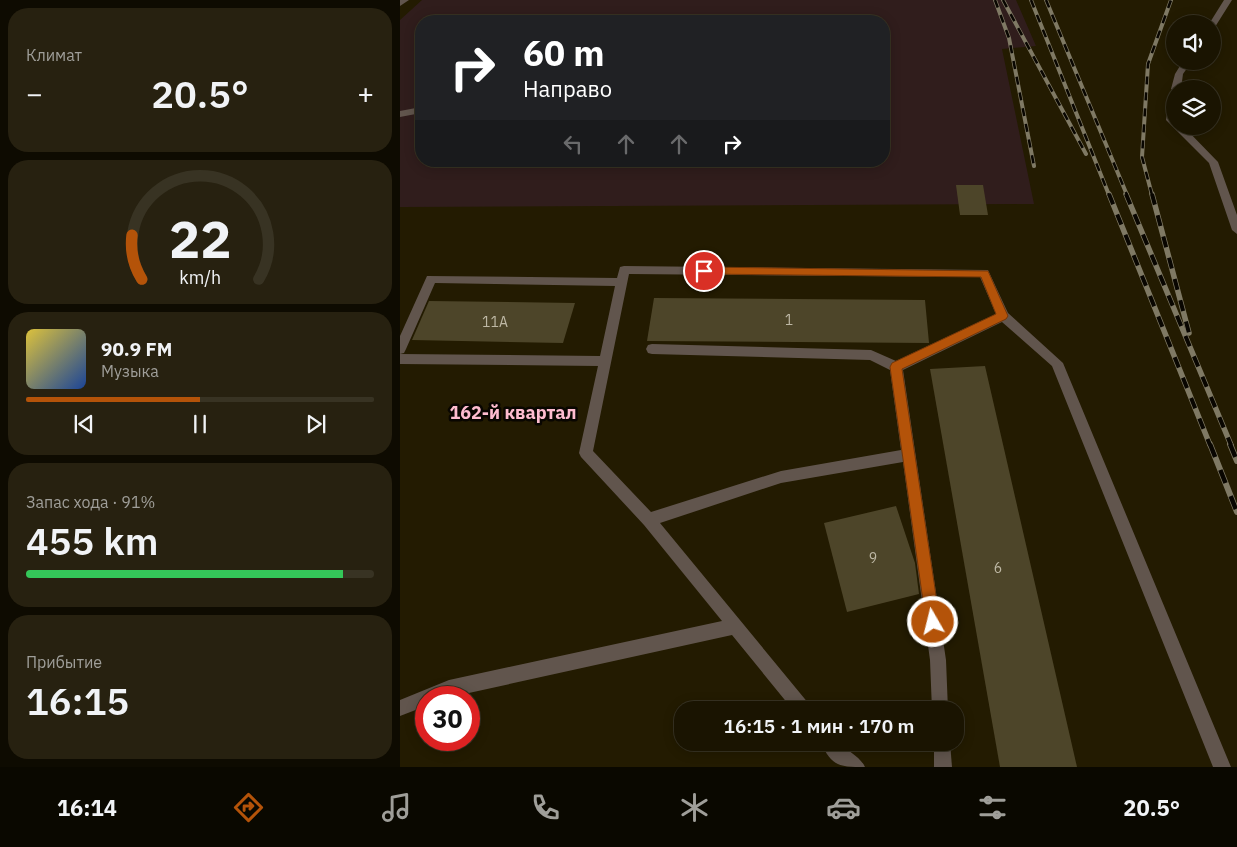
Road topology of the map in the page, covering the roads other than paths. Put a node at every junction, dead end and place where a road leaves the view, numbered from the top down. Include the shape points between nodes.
1 (405, 0) edge
2 (1228, 0) edge
3 (400, 4) edge
4 (1218, 15) edge
5 (415, 111) edge
6 (400, 114) edge
7 (1186, 135) edge
8 (1237, 230) edge
9 (622, 282) junction
10 (1003, 316) junction
11 (400, 349) edge
12 (652, 349) dead end
13 (400, 359) edge
14 (604, 361) junction
15 (896, 367) junction
16 (910, 455) junction
17 (649, 520) junction
18 (736, 626) junction
19 (458, 686) edge
20 (796, 701) edge
21 (940, 701) edge
22 (415, 702) edge
23 (400, 708) edge
24 (836, 751) edge
25 (942, 751) edge
26 (856, 767) edge
27 (943, 767) edge
28 (1222, 767) edge

1 - 3 street
2 - 4 street
5 - 6 street
7 - 8 street via 1212,162
9 - 10 street via 624,270 984,273
9 - 11 street via 431,279
9 - 14 street
10 - 15 street
10 - 28 street via 1057,363
12 - 15 street via 871,355
13 - 14 street
14 - 17 street via 586,453
15 - 16 street
16 - 17 street via 781,477
16 - 21 street via 938,660
17 - 18 street
18 - 19 street
18 - 20 street
22 - 23 street
24 - 26 street
25 - 27 street

